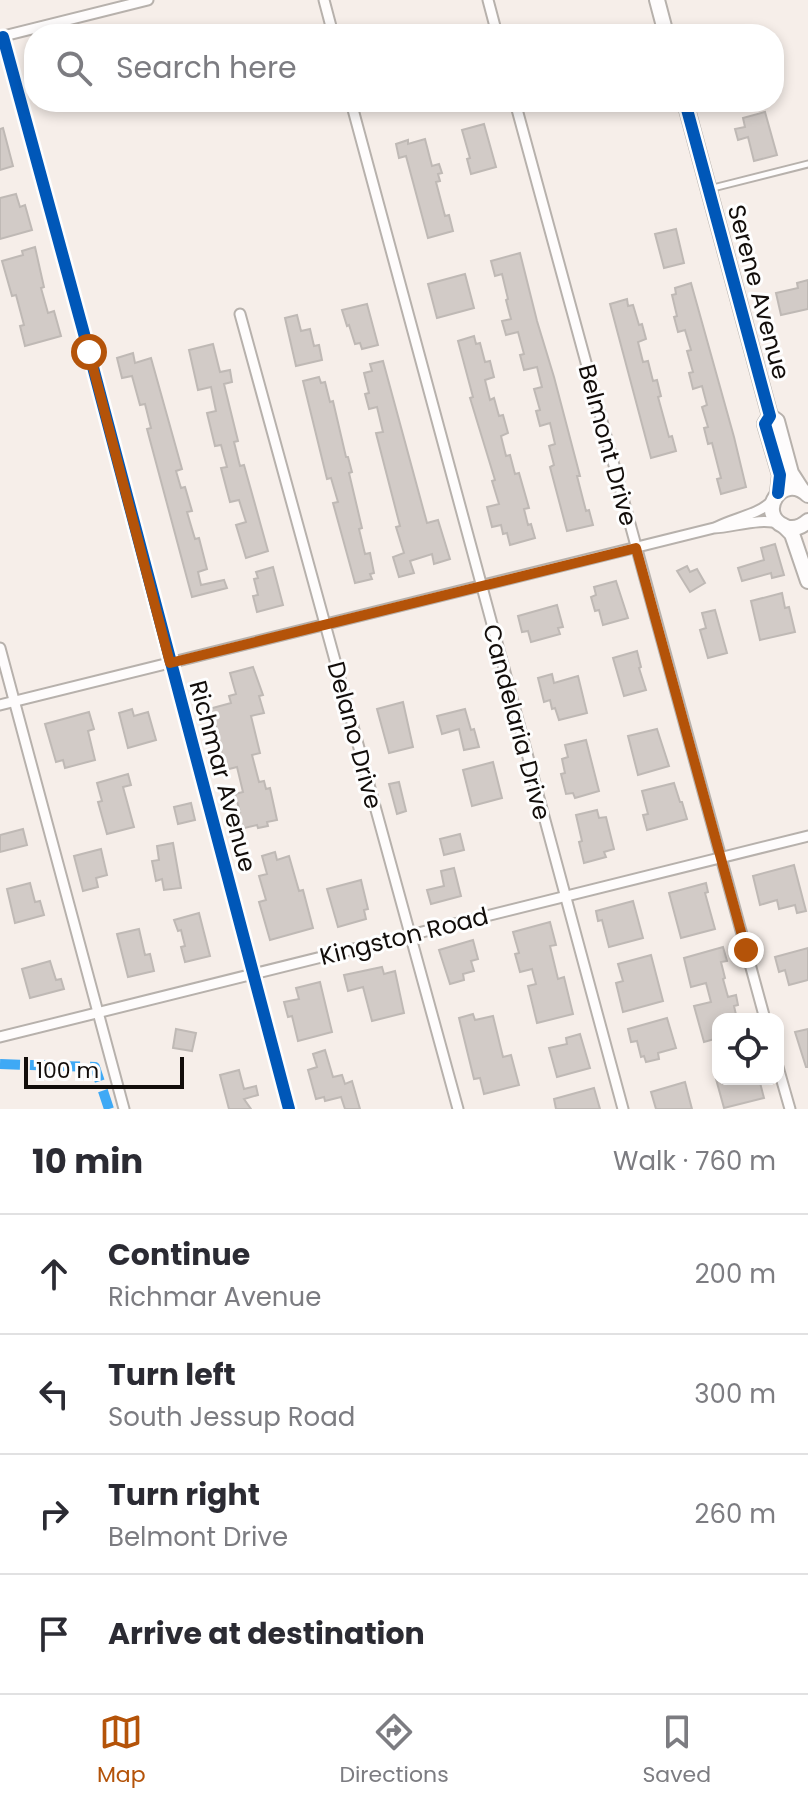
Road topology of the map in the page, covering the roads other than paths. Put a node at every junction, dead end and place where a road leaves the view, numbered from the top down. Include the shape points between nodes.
1 (148, 0) edge
2 (324, 0) edge
3 (488, 0) edge
4 (657, 0) edge
5 (53, 24) edge
6 (330, 24) edge
7 (494, 24) edge
8 (663, 24) edge
9 (24, 31) edge
10 (1, 37) edge
11 (354, 112) edge
12 (518, 112) edge
13 (688, 112) edge
14 (808, 164) edge
15 (708, 190) junction
16 (240, 314) dead end
17 (770, 416) junction
18 (806, 492) edge
19 (776, 497) junction
20 (808, 523) edge
21 (783, 526) junction
22 (714, 528) junction
23 (808, 537) edge
24 (636, 548) junction
25 (808, 581) edge
26 (481, 587) junction
27 (324, 624) junction
28 (0, 648) edge
29 (170, 663) junction
30 (15, 702) junction
31 (0, 705) edge
32 (808, 836) edge
33 (721, 858) junction
34 (565, 897) junction
35 (409, 934) junction
36 (253, 974) junction
37 (97, 1013) junction
38 (763, 1013) edge
39 (0, 1037) edge
40 (783, 1085) edge
41 (124, 1109) edge
42 (289, 1109) edge
43 (458, 1109) edge
44 (623, 1109) edge
45 (790, 1109) edge

1 - 5 street
2 - 6 street
3 - 7 street
4 - 8 street
9 - 10 street
10 - 29 street, Richmar Avenue
11 - 26 street, Candelaria Drive
12 - 24 street, Belmont Drive
13 - 15 street, Serene Avenue
14 - 15 lane
15 - 17 street, Serene Avenue
16 - 27 street, Delano Drive
17 - 18 street via 777,421 791,473
17 - 19 street, Serene Avenue via 765,424 780,475
18 - 19 street via 788,488
19 - 21 street, Serene Avenue via 773,515
19 - 22 street via 760,510
20 - 21 street
20 - 23 street
21 - 22 street via 764,521
21 - 25 street via 795,540
22 - 24 street
24 - 26 street
24 - 33 street, Belmont Drive
26 - 27 street
26 - 34 street, Candelaria Drive
27 - 29 street
27 - 35 street, Delano Drive
28 - 30 street
29 - 30 street
29 - 36 street, Richmar Avenue
30 - 31 street
30 - 37 street
32 - 33 street, Kingston Road
33 - 34 street, Kingston Road
33 - 38 street, Belmont Drive
34 - 35 street, Kingston Road
34 - 44 street, Candelaria Drive
35 - 36 street, Kingston Road
35 - 43 street, Delano Drive
36 - 37 street, Kingston Road
36 - 42 street, Richmar Avenue
37 - 39 street, Kingston Road
37 - 41 street
40 - 45 street

